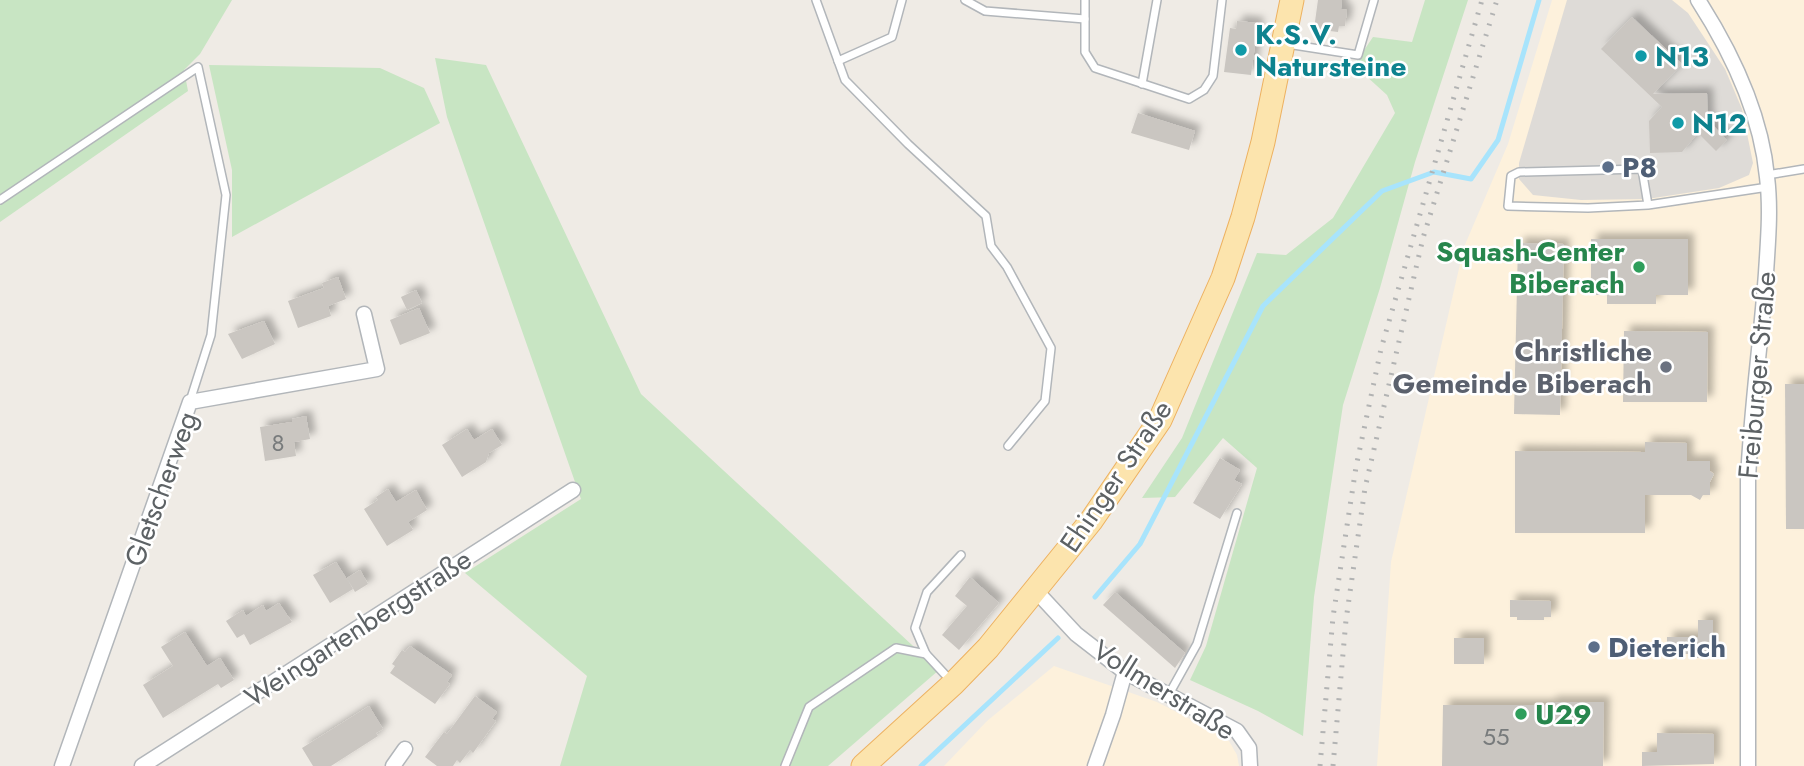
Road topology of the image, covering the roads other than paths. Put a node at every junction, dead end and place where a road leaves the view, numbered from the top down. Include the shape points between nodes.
1 (816, 0) edge
2 (902, 0) edge
3 (965, 0) edge
4 (1085, 0) edge
5 (1157, 0) edge
6 (1222, 0) edge
7 (1292, 0) edge
8 (1374, 0) edge
9 (1698, 0) edge
10 (1085, 19) junction
11 (1283, 44) junction
12 (838, 61) junction
13 (1142, 84) junction
14 (1804, 169) edge
15 (1768, 181) junction
16 (0, 200) edge
17 (1648, 205) junction
18 (364, 314) dead end
19 (190, 401) junction
20 (1008, 446) dead end
21 (573, 490) dead end
22 (1237, 513) dead end
23 (961, 555) dead end
24 (1036, 591) junction
25 (926, 653) junction
26 (1125, 672) junction
27 (946, 676) junction
28 (1167, 696) junction
29 (405, 749) dead end
30 (62, 766) edge
31 (142, 766) edge
32 (393, 766) edge
33 (785, 766) edge
34 (863, 766) edge
35 (1095, 766) edge
36 (1250, 766) edge
37 (1748, 766) edge

1 - 12 lane
2 - 12 lane via 892,37
3 - 10 lane via 985,11
4 - 10 lane
5 - 13 lane
6 - 13 lane via 1213,76 1204,90 1189,99
7 - 11 main road, Ehinger Straße
8 - 11 lane via 1357,55
9 - 15 street, Freiburger Straße via 1752,108
10 - 13 lane via 1085,52 1095,68
11 - 24 main road, Ehinger Straße via 1243,217 1223,278 1160,420
12 - 20 lane via 845,80 986,216 991,246 1051,348 1045,401
14 - 15 lane
15 - 17 lane
15 - 37 street, Freiburger Straße via 1768,244 1748,480
16 - 19 lane via 198,67 226,195 211,335
17 - 17 lane via 1508,206 1511,176 1519,172 1642,169
18 - 19 street, Gletscherweg via 377,369
19 - 30 street, Gletscherweg
21 - 31 street, Weingartenbergstraße
22 - 28 lane via 1197,644
23 - 25 lane via 927,592 915,628
24 - 26 street, Vollmerstraße via 1076,634
24 - 27 main road, Ehinger Straße via 988,648
25 - 27 lane
25 - 33 lane via 896,648 809,707
26 - 28 street, Vollmerstraße
26 - 35 street
27 - 34 main road, Ehinger Straße
28 - 36 street, Vollmerstraße via 1237,731 1248,748
29 - 32 street

